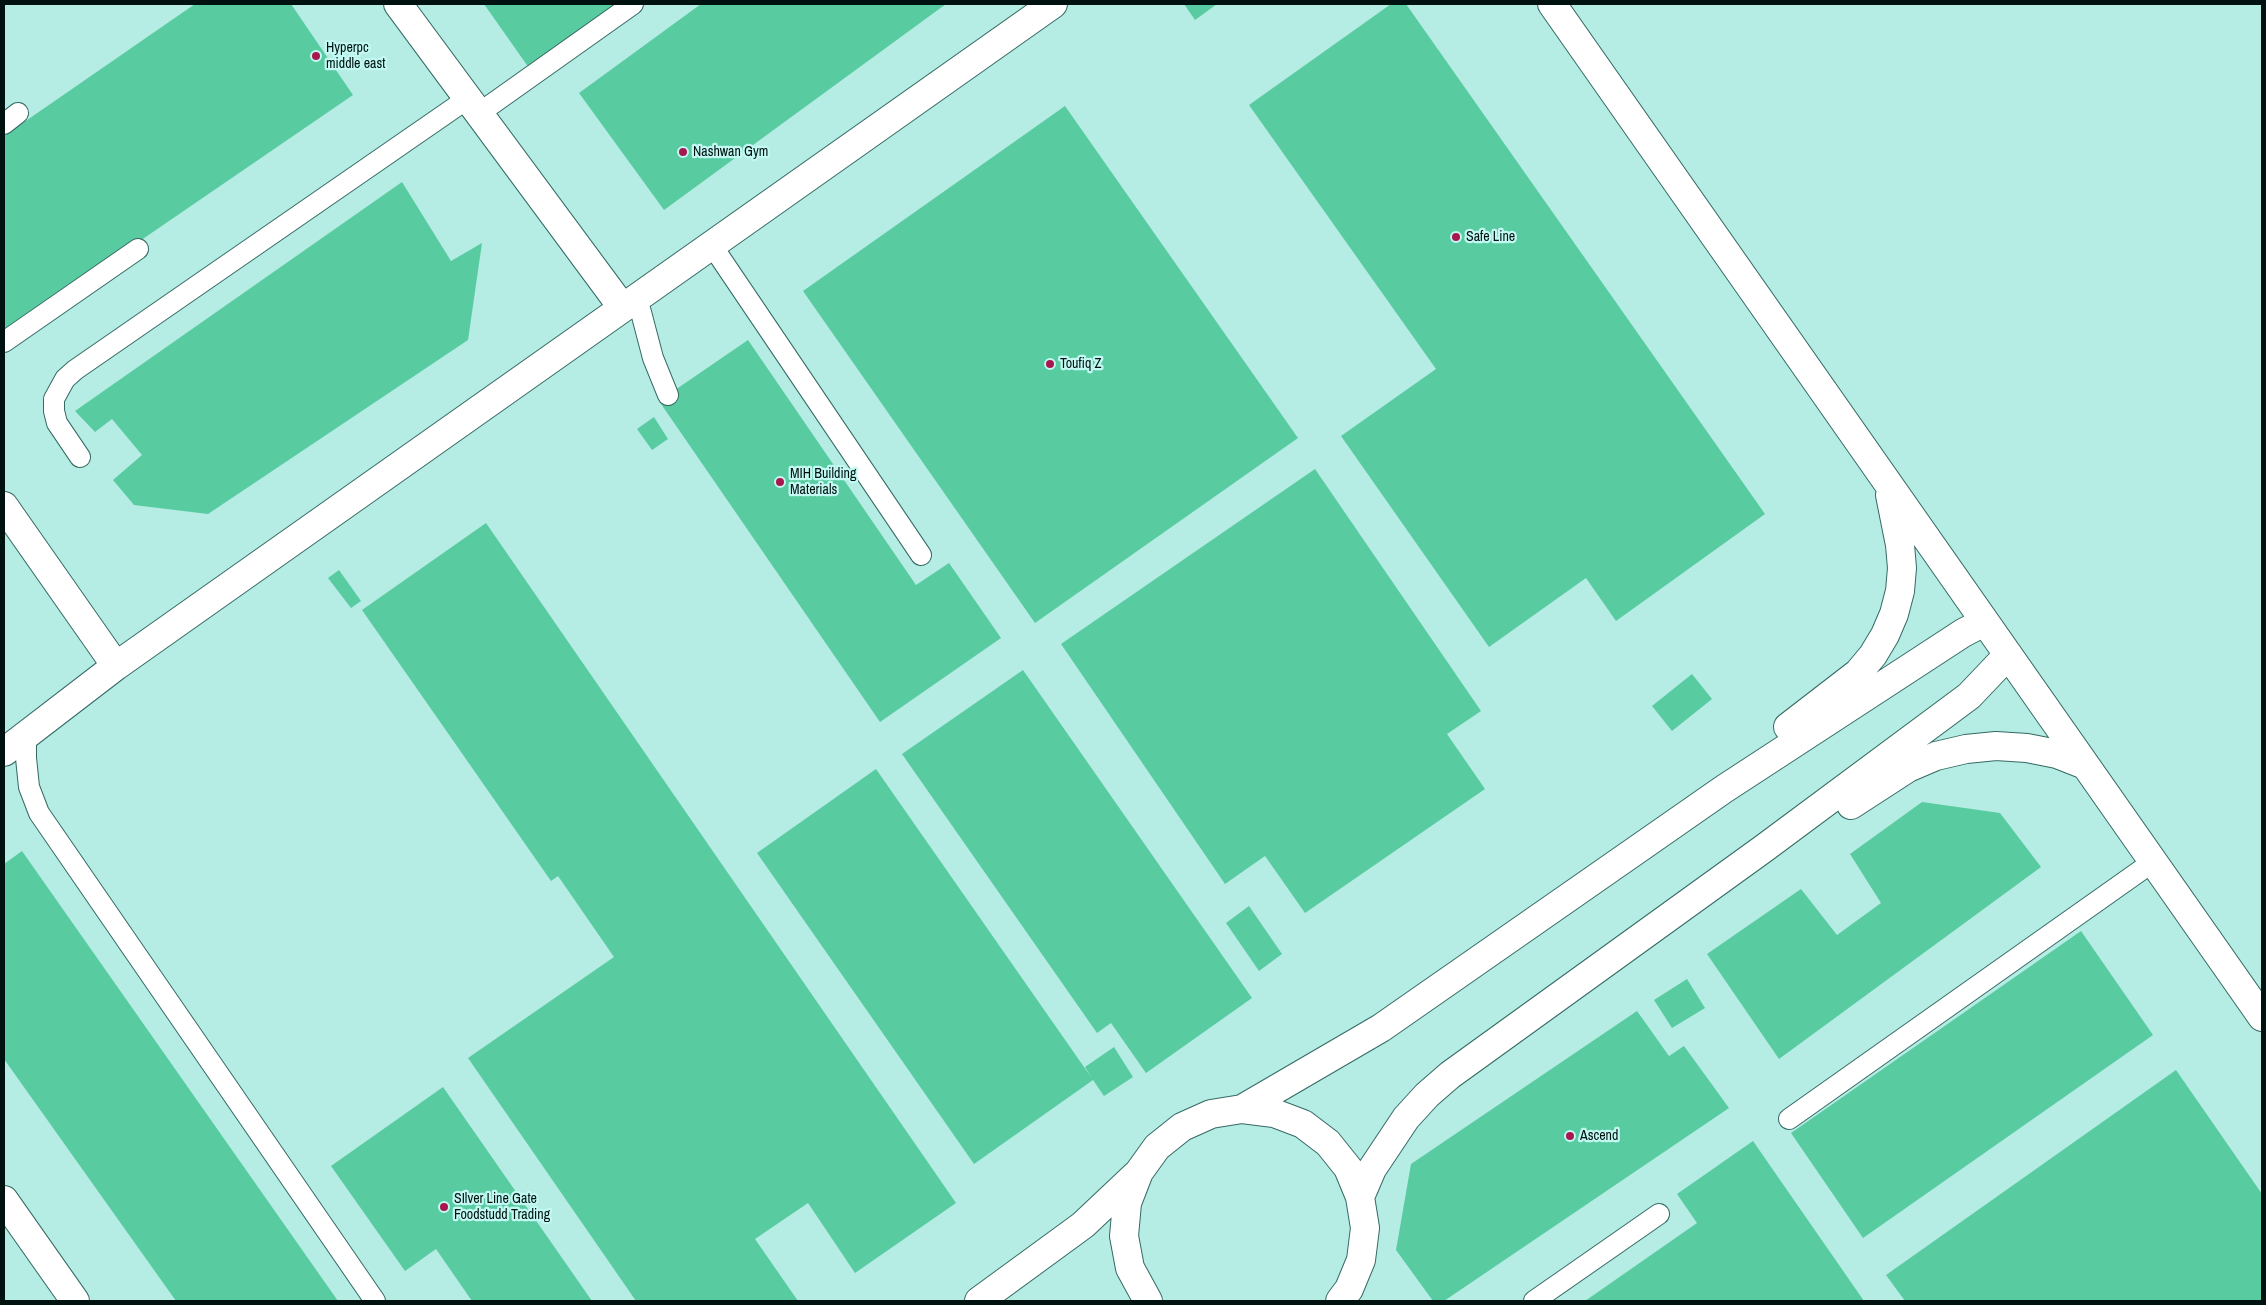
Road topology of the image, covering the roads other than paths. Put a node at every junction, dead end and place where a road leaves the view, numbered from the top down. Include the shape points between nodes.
1 (398, 4) edge
2 (633, 4) edge
3 (1053, 4) edge
4 (1552, 4) edge
5 (473, 107) junction
6 (711, 244) junction
7 (138, 249) dead end
8 (629, 302) junction
9 (4, 342) edge
10 (668, 395) dead end
11 (80, 457) dead end
12 (1888, 484) junction
13 (4, 506) edge
14 (920, 555) dead end
15 (1984, 622) junction
16 (2008, 655) junction
17 (116, 666) junction
18 (26, 736) junction
19 (4, 752) edge
20 (2085, 764) junction
21 (1724, 789) junction
22 (1763, 849) junction
23 (2154, 862) junction
24 (2262, 1017) edge
25 (1242, 1109) junction
26 (1789, 1119) dead end
27 (1139, 1172) junction
28 (1360, 1197) junction
29 (4, 1200) edge
30 (1659, 1214) dead end
31 (1347, 1297) edge
32 (75, 1301) edge
33 (375, 1301) edge
34 (979, 1301) edge
35 (1148, 1301) edge
36 (1534, 1301) edge

1 - 5 street
2 - 5 lane
3 - 6 street
4 - 12 street
5 - 8 street
5 - 11 lane via 75,370 65,379 54,399 54,411 57,423
6 - 8 street
6 - 14 lane
7 - 9 lane
8 - 10 lane
8 - 17 street
12 - 15 street
12 - 21 street via 1902,568 1900,591 1885,635 1858,673 1763,747
13 - 17 street
15 - 16 street
15 - 21 street via 1962,633
16 - 20 street
16 - 22 street via 1969,696
17 - 18 street
18 - 19 street
18 - 33 lane via 29,787 39,813
20 - 22 street via 2027,748 1996,746 1944,754 1908,768 1824,820
20 - 23 street
21 - 25 street via 1380,1028
22 - 28 street via 1450,1075 1406,1118 1372,1169
23 - 24 street
23 - 26 lane
25 - 27 street via 1211,1114 1182,1127 1157,1147
25 - 28 street via 1274,1113 1303,1124 1328,1143 1348,1168
27 - 34 street via 1083,1224
27 - 35 street via 1127,1203 1124,1236 1130,1268
28 - 31 street via 1365,1228 1361,1260
29 - 32 street
30 - 36 lane

